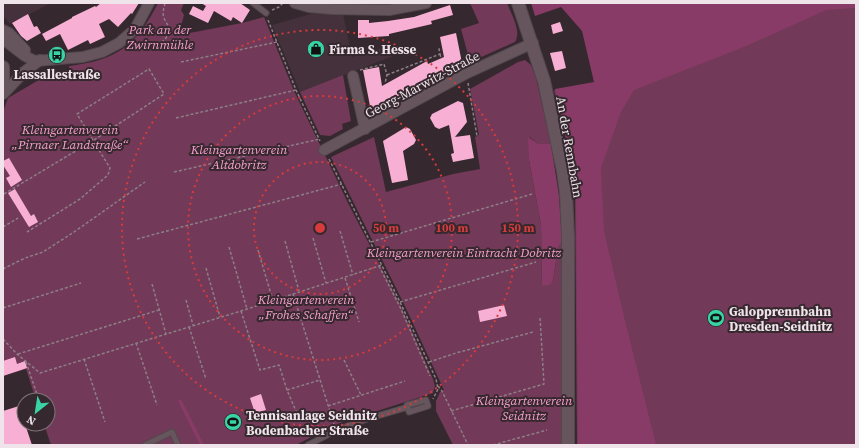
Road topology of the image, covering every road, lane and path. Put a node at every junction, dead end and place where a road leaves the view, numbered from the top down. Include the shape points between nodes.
1 (149, 3) edge
2 (165, 3) edge
3 (253, 3) edge
4 (283, 3) edge
5 (295, 3) edge
6 (426, 3) edge
7 (518, 3) edge
8 (266, 13) junction
9 (3, 30) edge
10 (3, 39) edge
11 (277, 42) junction
12 (533, 43) junction
13 (124, 46) dead end
14 (442, 49) dead end
15 (440, 54) junction
16 (441, 58) dead end
17 (40, 60) junction
18 (181, 62) dead end
19 (3, 67) edge
20 (467, 73) junction
21 (387, 75) junction
22 (353, 76) joint
23 (3, 81) edge
24 (385, 83) dead end
25 (296, 90) junction
26 (3, 94) edge
27 (176, 118) dead end
28 (365, 129) junction
29 (477, 136) dead end
30 (320, 139) junction
31 (94, 140) junction
32 (324, 150) junction
33 (174, 172) dead end
34 (145, 182) dead end
35 (342, 184) junction
36 (4, 194) dead end
37 (532, 194) dead end
38 (18, 218) dead end
39 (3, 227) edge
40 (340, 231) dead end
41 (27, 232) dead end
42 (313, 238) dead end
43 (138, 239) dead end
44 (285, 241) dead end
45 (371, 242) junction
46 (229, 247) dead end
47 (258, 250) dead end
48 (536, 262) dead end
49 (382, 265) junction
50 (379, 266) junction
51 (206, 268) dead end
52 (3, 269) edge
53 (352, 275) junction
54 (345, 278) junction
55 (81, 283) dead end
56 (326, 283) junction
57 (152, 284) dead end
58 (299, 292) junction
59 (293, 294) junction
60 (186, 300) dead end
61 (273, 301) junction
62 (400, 302) junction
63 (3, 308) edge
64 (247, 309) junction
65 (159, 310) junction
66 (241, 311) junction
67 (220, 317) junction
68 (540, 317) dead end
69 (359, 322) dead end
70 (193, 325) junction
71 (189, 327) junction
72 (533, 332) dead end
73 (166, 334) junction
74 (3, 339) edge
75 (136, 343) junction
76 (17, 354) junction
77 (84, 359) junction
78 (344, 360) dead end
79 (26, 361) junction
80 (429, 362) junction
81 (430, 376) dead end
82 (206, 379) dead end
83 (320, 380) junction
84 (405, 381) dead end
85 (438, 386) junction
86 (287, 390) junction
87 (36, 392) edge
88 (361, 395) junction
89 (427, 403) joint
90 (157, 405) dead end
91 (328, 406) junction
92 (451, 411) junction
93 (105, 422) dead end
94 (301, 423) dead end
95 (337, 430) junction
96 (547, 430) dead end
97 (153, 443) edge
98 (145, 445) edge
99 (178, 445) edge
100 (308, 445) edge
101 (468, 445) edge
102 (493, 445) edge
103 (568, 445) edge

1 - 17 street via 135,29 119,43 102,52 83,57
2 - 13 path via 163,13 169,28 165,38 154,46 141,50
3 - 8 lane
4 - 8 path
5 - 6 street via 333,9 389,10
7 - 12 main road, An der Rennbahn
8 - 11 path
9 - 17 street
10 - 17 street via 25,56 35,61
11 - 18 path
11 - 25 path
12 - 20 street, Georg-Marwitz-Straße
12 - 103 main road, An der Rennbahn via 544,81 566,193
14 - 15 path via 439,49
15 - 16 path
15 - 21 path
17 - 26 street
19 - 23 main road
20 - 28 street, Georg-Marwitz-Straße
20 - 29 path
21 - 22 path via 384,64 360,70
21 - 24 path
22 - 28 street
25 - 27 path
25 - 30 path
28 - 32 street, Georg-Marwitz-Straße
30 - 32 path
30 - 33 path
31 - 31 path via 77,114 149,69 164,94
31 - 36 path
31 - 41 path via 110,168 108,175 80,199
32 - 35 path
34 - 52 path via 43,252
35 - 43 path
35 - 45 path
37 - 45 path
38 - 39 path
40 - 53 path
42 - 56 path
44 - 58 path
45 - 49 path
46 - 64 path
47 - 61 path
48 - 62 path
49 - 50 path
49 - 62 path
50 - 53 path
50 - 81 path
51 - 67 path
53 - 54 path
54 - 56 path
54 - 69 path
55 - 63 path
56 - 58 path
57 - 65 path
58 - 59 path
59 - 61 path
59 - 83 path
60 - 70 path
61 - 64 path
62 - 80 path
64 - 66 path
65 - 73 path
65 - 76 path
66 - 67 path
66 - 86 path via 260,370 279,365
67 - 70 path
68 - 92 path via 544,384
70 - 71 path
71 - 73 path
71 - 82 path
72 - 80 path via 456,352
73 - 75 path
74 - 76 path
75 - 77 path
75 - 90 path
76 - 79 path
77 - 79 path via 40,373
77 - 93 path
78 - 88 path
79 - 87 path
80 - 85 path
83 - 86 path
83 - 91 path
84 - 88 path
85 - 89 path via 435,397
85 - 92 path
86 - 94 path
88 - 91 path
89 - 95 lane via 428,406 414,411 409,412 408,407
91 - 95 path
92 - 101 path
95 - 100 lane
96 - 102 path
97 - 98 lane
97 - 99 lane via 172,432

